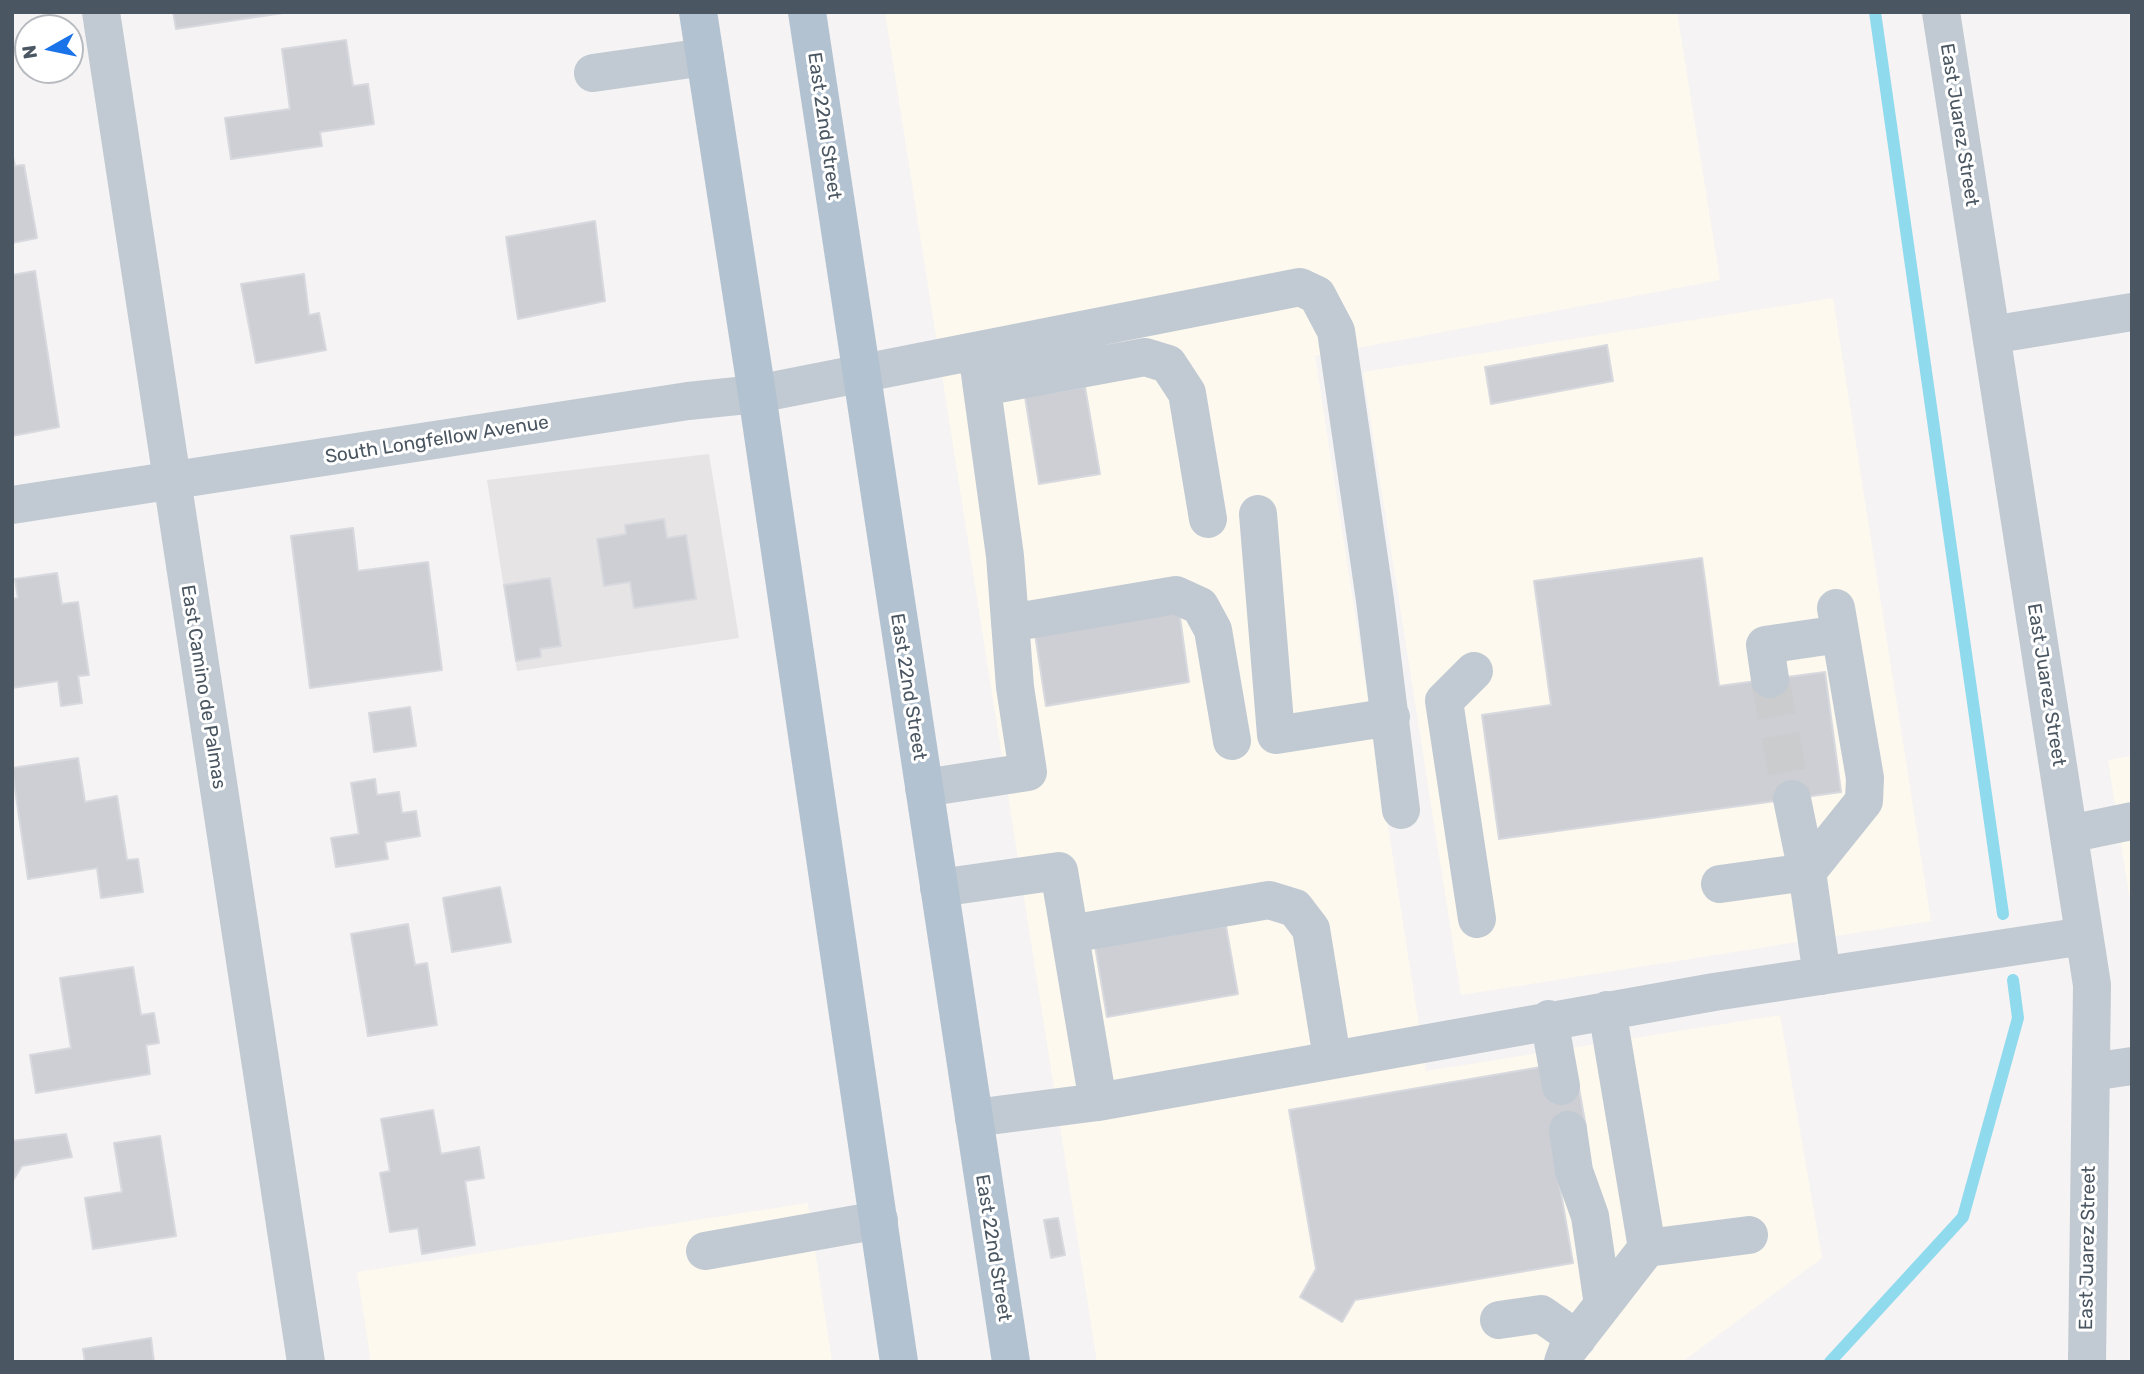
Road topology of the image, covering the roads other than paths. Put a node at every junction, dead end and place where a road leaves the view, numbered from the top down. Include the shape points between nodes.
1 (101, 12) edge
2 (698, 12) edge
3 (807, 12) edge
4 (1941, 12) edge
5 (705, 57) junction
6 (593, 73) dead end
7 (2132, 312) edge
8 (1991, 335) junction
9 (979, 369) junction
10 (861, 376) junction
11 (757, 394) junction
12 (171, 481) junction
13 (12, 505) edge
14 (1258, 514) dead end
15 (1208, 519) dead end
16 (1010, 623) junction
17 (1474, 671) dead end
18 (1770, 679) tunnel mouth
19 (1391, 717) junction
20 (1231, 741) dead end
21 (924, 788) junction
22 (1791, 799) tunnel mouth
23 (1401, 810) dead end
24 (2132, 821) edge
25 (2069, 834) junction
26 (1807, 873) junction
27 (1720, 884) dead end
28 (939, 888) junction
29 (1477, 919) dead end
30 (1070, 934) junction
31 (2084, 936) junction
32 (1822, 976) junction
33 (1607, 1010) junction
34 (1549, 1019) junction
35 (1332, 1058) junction
36 (2132, 1066) edge
37 (2091, 1072) junction
38 (1561, 1086) dead end
39 (1098, 1102) junction
40 (974, 1118) junction
41 (1568, 1130) dead end
42 (879, 1220) junction
43 (1749, 1235) dead end
44 (1647, 1248) junction
45 (705, 1251) dead end
46 (1603, 1305) junction
47 (1499, 1321) dead end
48 (1008, 1345) edge
49 (1570, 1350) edge
50 (306, 1362) edge
51 (899, 1362) edge
52 (1025, 1362) edge
53 (2087, 1362) edge

1 - 12 street, East Camino de Palmas
2 - 5 main road
3 - 10 main road, East 22nd Street
4 - 8 street, East Juarez Street
5 - 6 street
5 - 11 main road
7 - 8 street
8 - 25 street, East Juarez Street
9 - 10 street, South Longfellow Avenue
9 - 15 street via 1145,358 1168,364 1186,393
9 - 16 street
9 - 19 street via 1238,297 1300,287 1317,295 1336,331
10 - 11 street, South Longfellow Avenue
10 - 21 main road, East 22nd Street
11 - 12 street, South Longfellow Avenue
11 - 42 main road
12 - 13 street, South Longfellow Avenue
12 - 50 street, East Camino de Palmas
14 - 19 street via 1276,735
16 - 20 street via 1176,595 1200,606 1213,630
16 - 21 street via 1028,772
17 - 29 street via 1444,701
18 - 26 street via 1765,645 1838,622 1865,778 1864,801
19 - 23 street
21 - 28 main road, East 22nd Street
22 - 26 street
24 - 25 street
25 - 31 street, East Juarez Street
26 - 27 street
26 - 32 street
28 - 30 street via 1059,871
28 - 40 main road, East 22nd Street
30 - 35 street via 1269,900 1295,908 1311,929
30 - 39 street
31 - 32 street
31 - 37 street, East Juarez Street via 2092,985
32 - 33 street
33 - 34 street
33 - 44 street
34 - 35 street
34 - 38 street
35 - 39 street
36 - 37 street
37 - 53 street, East Juarez Street
39 - 40 street
40 - 48 main road, East 22nd Street
41 - 46 street via 1574,1171 1590,1216
42 - 45 street
42 - 51 main road
43 - 44 street
44 - 46 street
46 - 49 street
47 - 49 street via 1541,1314
48 - 52 main road

